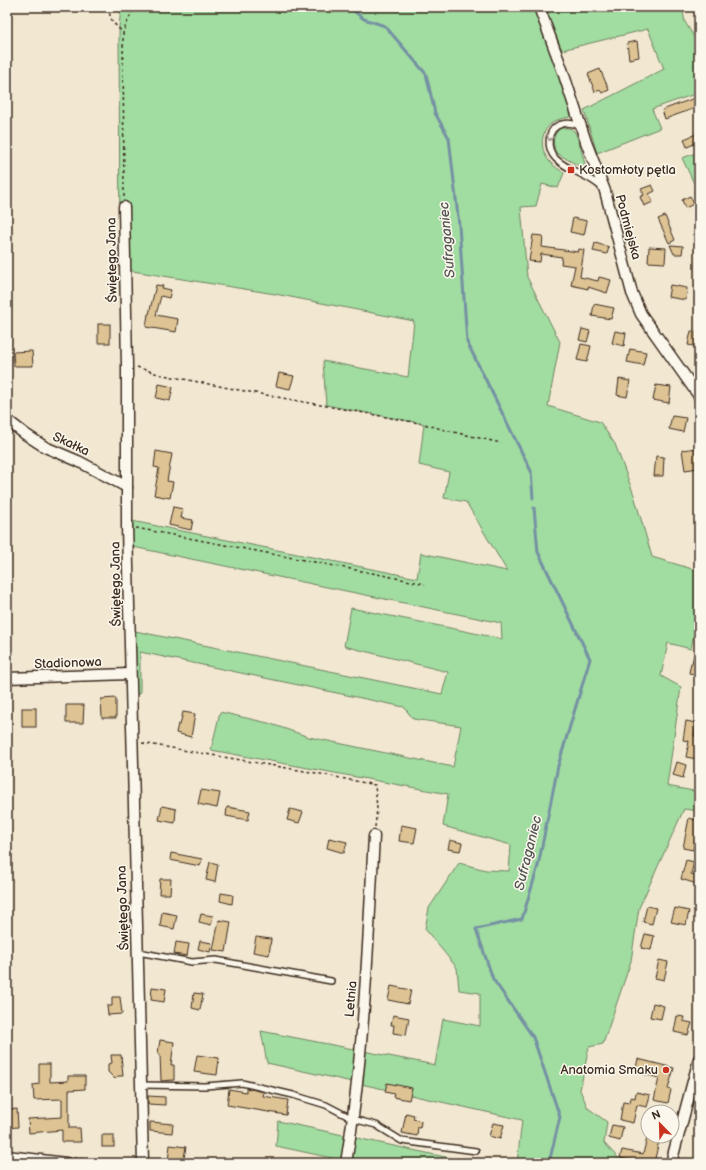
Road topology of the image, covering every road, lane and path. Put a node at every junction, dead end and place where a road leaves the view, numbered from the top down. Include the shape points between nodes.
1 (109, 7) edge
2 (134, 7) edge
3 (539, 7) edge
4 (123, 32) junction
5 (580, 126) junction
6 (605, 191) junction
7 (124, 207) joint
8 (127, 365) junction
9 (699, 396) edge
10 (7, 420) edge
11 (501, 443) dead end
12 (127, 487) junction
13 (128, 526) junction
14 (425, 584) dead end
15 (130, 674) junction
16 (7, 678) edge
17 (132, 741) junction
18 (374, 836) joint
19 (138, 952) junction
20 (331, 981) dead end
21 (699, 1059) edge
22 (140, 1085) junction
23 (694, 1095) edge
24 (353, 1119) junction
25 (476, 1151) dead end
26 (7, 1156) edge
27 (66, 1163) edge
28 (143, 1163) edge
29 (346, 1163) edge
30 (672, 1163) edge

1 - 4 path via 109,16 115,26
2 - 4 path, Świętego Jana
3 - 5 street, Podmiejska
4 - 7 path, Świętego Jana
5 - 6 street, Podmiejska
5 -> 6 lane via 570,123 554,128 548,142 550,150 556,159 594,181
6 - 9 street, Podmiejska via 632,293 641,314
7 - 8 street, Świętego Jana
8 - 11 path via 158,374 424,424
8 - 12 street, Świętego Jana
10 - 12 street, Skałka via 45,447
12 - 13 street, Świętego Jana
13 - 14 path
13 - 15 street, Świętego Jana
15 - 16 street, Stadionowa
15 - 17 street, Świętego Jana
17 - 18 path via 375,785 377,809
17 - 19 street, Świętego Jana
18 - 24 street, Letnia
19 - 20 lane via 192,962 216,960
19 - 22 street, Świętego Jana
21 - 23 street
22 - 24 lane via 205,1086 242,1083 326,1105
22 - 28 street, Świętego Jana
23 - 30 street
24 - 25 lane via 376,1125 402,1141
24 - 29 street, Letnia
26 - 27 street

